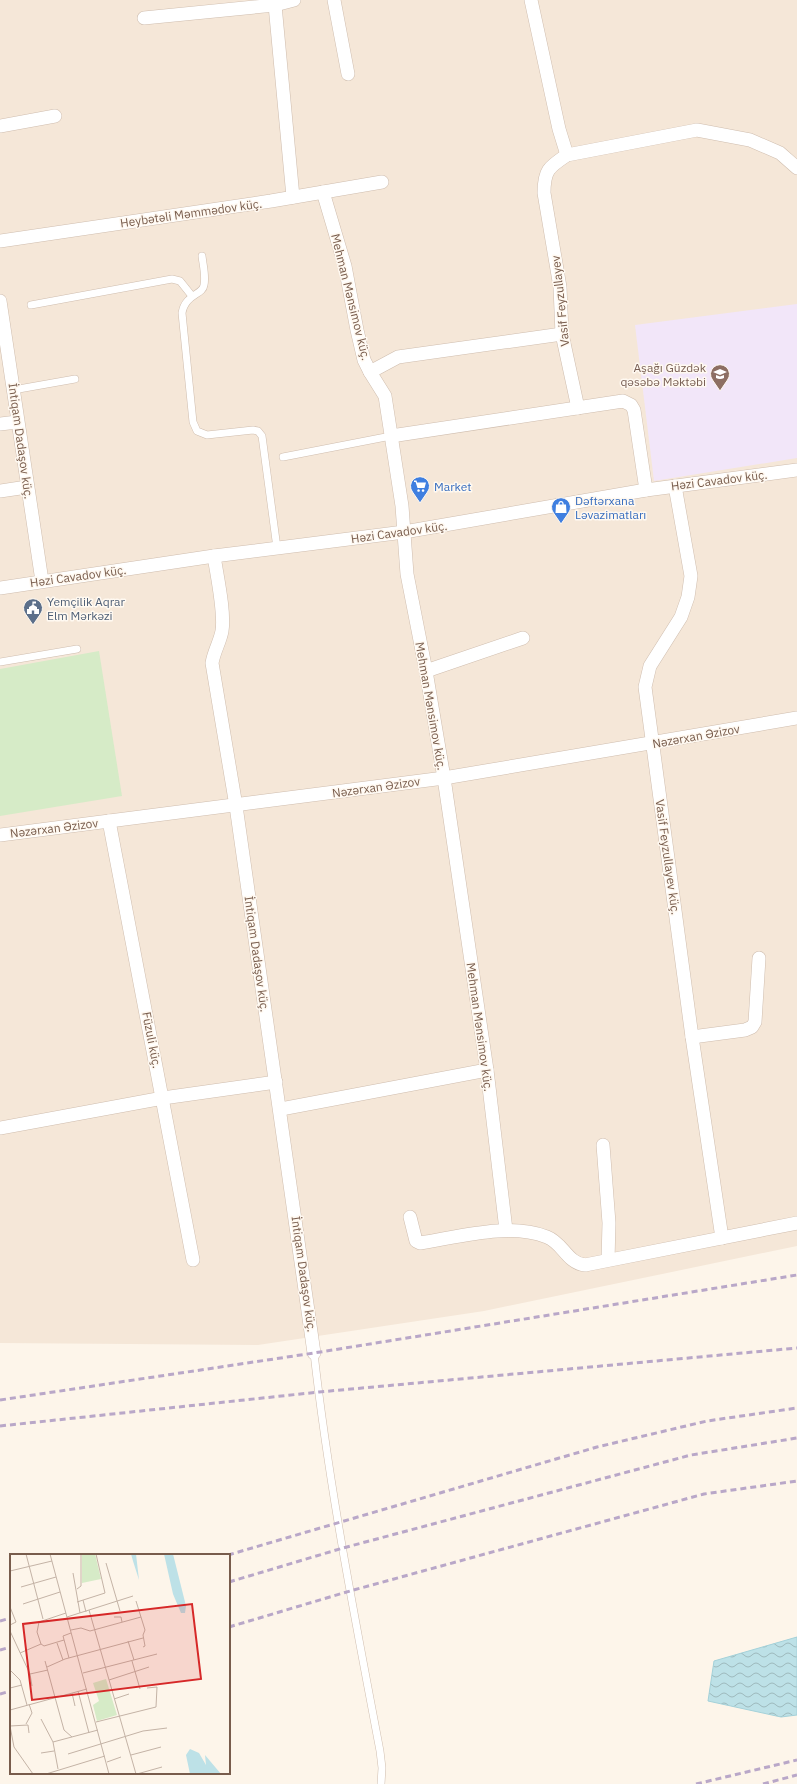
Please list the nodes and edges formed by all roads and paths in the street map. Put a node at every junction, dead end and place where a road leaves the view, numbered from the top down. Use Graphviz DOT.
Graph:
graph roads {
  1 [pos="294,0"];
  2 [pos="334,0"];
  3 [pos="531,0"];
  4 [pos="275,5"];
  5 [pos="144,18"];
  6 [pos="348,74"];
  7 [pos="55,116"];
  8 [pos="0,126"];
  9 [pos="567,155"];
  10 [pos="797,168"];
  11 [pos="382,182"];
  12 [pos="323,192"];
  13 [pos="293,197"];
  14 [pos="0,241"];
  15 [pos="202,256"];
  16 [pos="192,296"];
  17 [pos="0,301"];
  18 [pos="31,305"];
  19 [pos="562,334"];
  20 [pos="5,371"];
  21 [pos="370,372"];
  22 [pos="74,379"];
  23 [pos="13,390"];
  24 [pos="578,408"];
  25 [pos="17,422"];
  26 [pos="0,424"];
  27 [pos="391,436"];
  28 [pos="283,457"];
  29 [pos="797,470"];
  30 [pos="675,486"];
  31 [pos="27,487"];
  32 [pos="0,490"];
  33 [pos="646,490"];
  34 [pos="404,532"];
  35 [pos="277,548"];
  36 [pos="214,556"];
  37 [pos="42,581"];
  38 [pos="0,588"];
  39 [pos="523,638"];
  40 [pos="76,649"];
  41 [pos="0,662"];
  42 [pos="426,671"];
  43 [pos="797,718"];
  44 [pos="652,743"];
  45 [pos="444,778"];
  46 [pos="236,806"];
  47 [pos="109,821"];
  48 [pos="0,835"];
  49 [pos="759,958"];
  50 [pos="692,1037"];
  51 [pos="487,1070"];
  52 [pos="276,1082"];
  53 [pos="163,1098"];
  54 [pos="281,1108"];
  55 [pos="0,1128"];
  56 [pos="603,1145"];
  57 [pos="410,1217"];
  58 [pos="797,1222"];
  59 [pos="506,1230"];
  60 [pos="722,1238"];
  61 [pos="193,1260"];
  62 [pos="608,1260"];
  63 [pos="314,1353"];
  64 [pos="381,1784"];
  1 -- 4 [label="street"];
  2 -- 6 [label="street"];
  3 -- 9 [label="street"];
  4 -- 5 [label="street"];
  4 -- 13 [label="street"];
  7 -- 8 [label="street"];
  9 -- 10 [label="street"];
  9 -- 19 [label="street, Vasif Feyzullayev"];
  11 -- 12 [label="street, Heybətəli Məmmədov küç."];
  12 -- 13 [label="street, Heybətəli Məmmədov küç."];
  12 -- 21 [label="street, Mehman Mənsimov küç."];
  13 -- 14 [label="street, Heybətəli Məmmədov küç."];
  15 -- 16 [label="lane"];
  16 -- 18 [label="lane"];
  16 -- 35 [label="lane"];
  17 -- 20 [label="street, İntiqam Dadaşov küç."];
  19 -- 21 [label="street"];
  19 -- 24 [label="street, Vasif Feyzullayev"];
  20 -- 23 [label="street, İntiqam Dadaşov küç."];
  21 -- 27 [label="street, Mehman Mənsimov küç."];
  22 -- 23 [label="lane"];
  23 -- 25 [label="street, İntiqam Dadaşov küç."];
  24 -- 27 [label="street"];
  24 -- 33 [label="street"];
  25 -- 26 [label="street"];
  25 -- 31 [label="street, İntiqam Dadaşov küç."];
  27 -- 28 [label="lane"];
  27 -- 34 [label="street, Mehman Mənsimov küç."];
  29 -- 30 [label="street, Həzi Cavadov küç."];
  30 -- 33 [label="street, Həzi Cavadov küç."];
  30 -- 44 [label="street, Vasif Feyzullayev küç."];
  31 -- 32 [label="street"];
  31 -- 37 [label="street, İntiqam Dadaşov küç."];
  33 -- 34 [label="street, Həzi Cavadov küç."];
  34 -- 35 [label="street, Həzi Cavadov küç."];
  34 -- 42 [label="street, Mehman Mənsimov küç."];
  35 -- 36 [label="street, Həzi Cavadov küç."];
  36 -- 37 [label="street, Həzi Cavadov küç."];
  36 -- 46 [label="street, İntiqam Dadaşov küç."];
  37 -- 38 [label="street, Həzi Cavadov küç."];
  39 -- 42 [label="street"];
  40 -- 41 [label="lane"];
  42 -- 45 [label="street, Mehman Mənsimov küç."];
  43 -- 44 [label="street, Nəzərxan Əzizov"];
  44 -- 45 [label="street, Nəzərxan Əzizov"];
  44 -- 50 [label="street, Vasif Feyzullayev küç."];
  45 -- 46 [label="street, Nəzərxan Əzizov"];
  45 -- 51 [label="street, Mehman Mənsimov küç."];
  46 -- 47 [label="street, Nəzərxan Əzizov"];
  46 -- 52 [label="street, İntiqam Dadaşov küç."];
  47 -- 48 [label="street, Nəzərxan Əzizov"];
  47 -- 53 [label="street, Füzuli küç."];
  49 -- 50 [label="street"];
  50 -- 60 [label="street, Vasif Feyzullayev küç."];
  51 -- 54 [label="street"];
  51 -- 59 [label="street, Mehman Mənsimov küç."];
  52 -- 53 [label="street"];
  52 -- 54 [label="street, İntiqam Dadaşov küç."];
  53 -- 55 [label="street"];
  53 -- 61 [label="street, Füzuli küç."];
  54 -- 63 [label="street, İntiqam Dadaşov küç."];
  56 -- 62 [label="street"];
  57 -- 59 [label="street"];
  58 -- 60 [label="street"];
  59 -- 62 [label="street"];
  60 -- 62 [label="street"];
  63 -- 64 [label="lane"];
}
